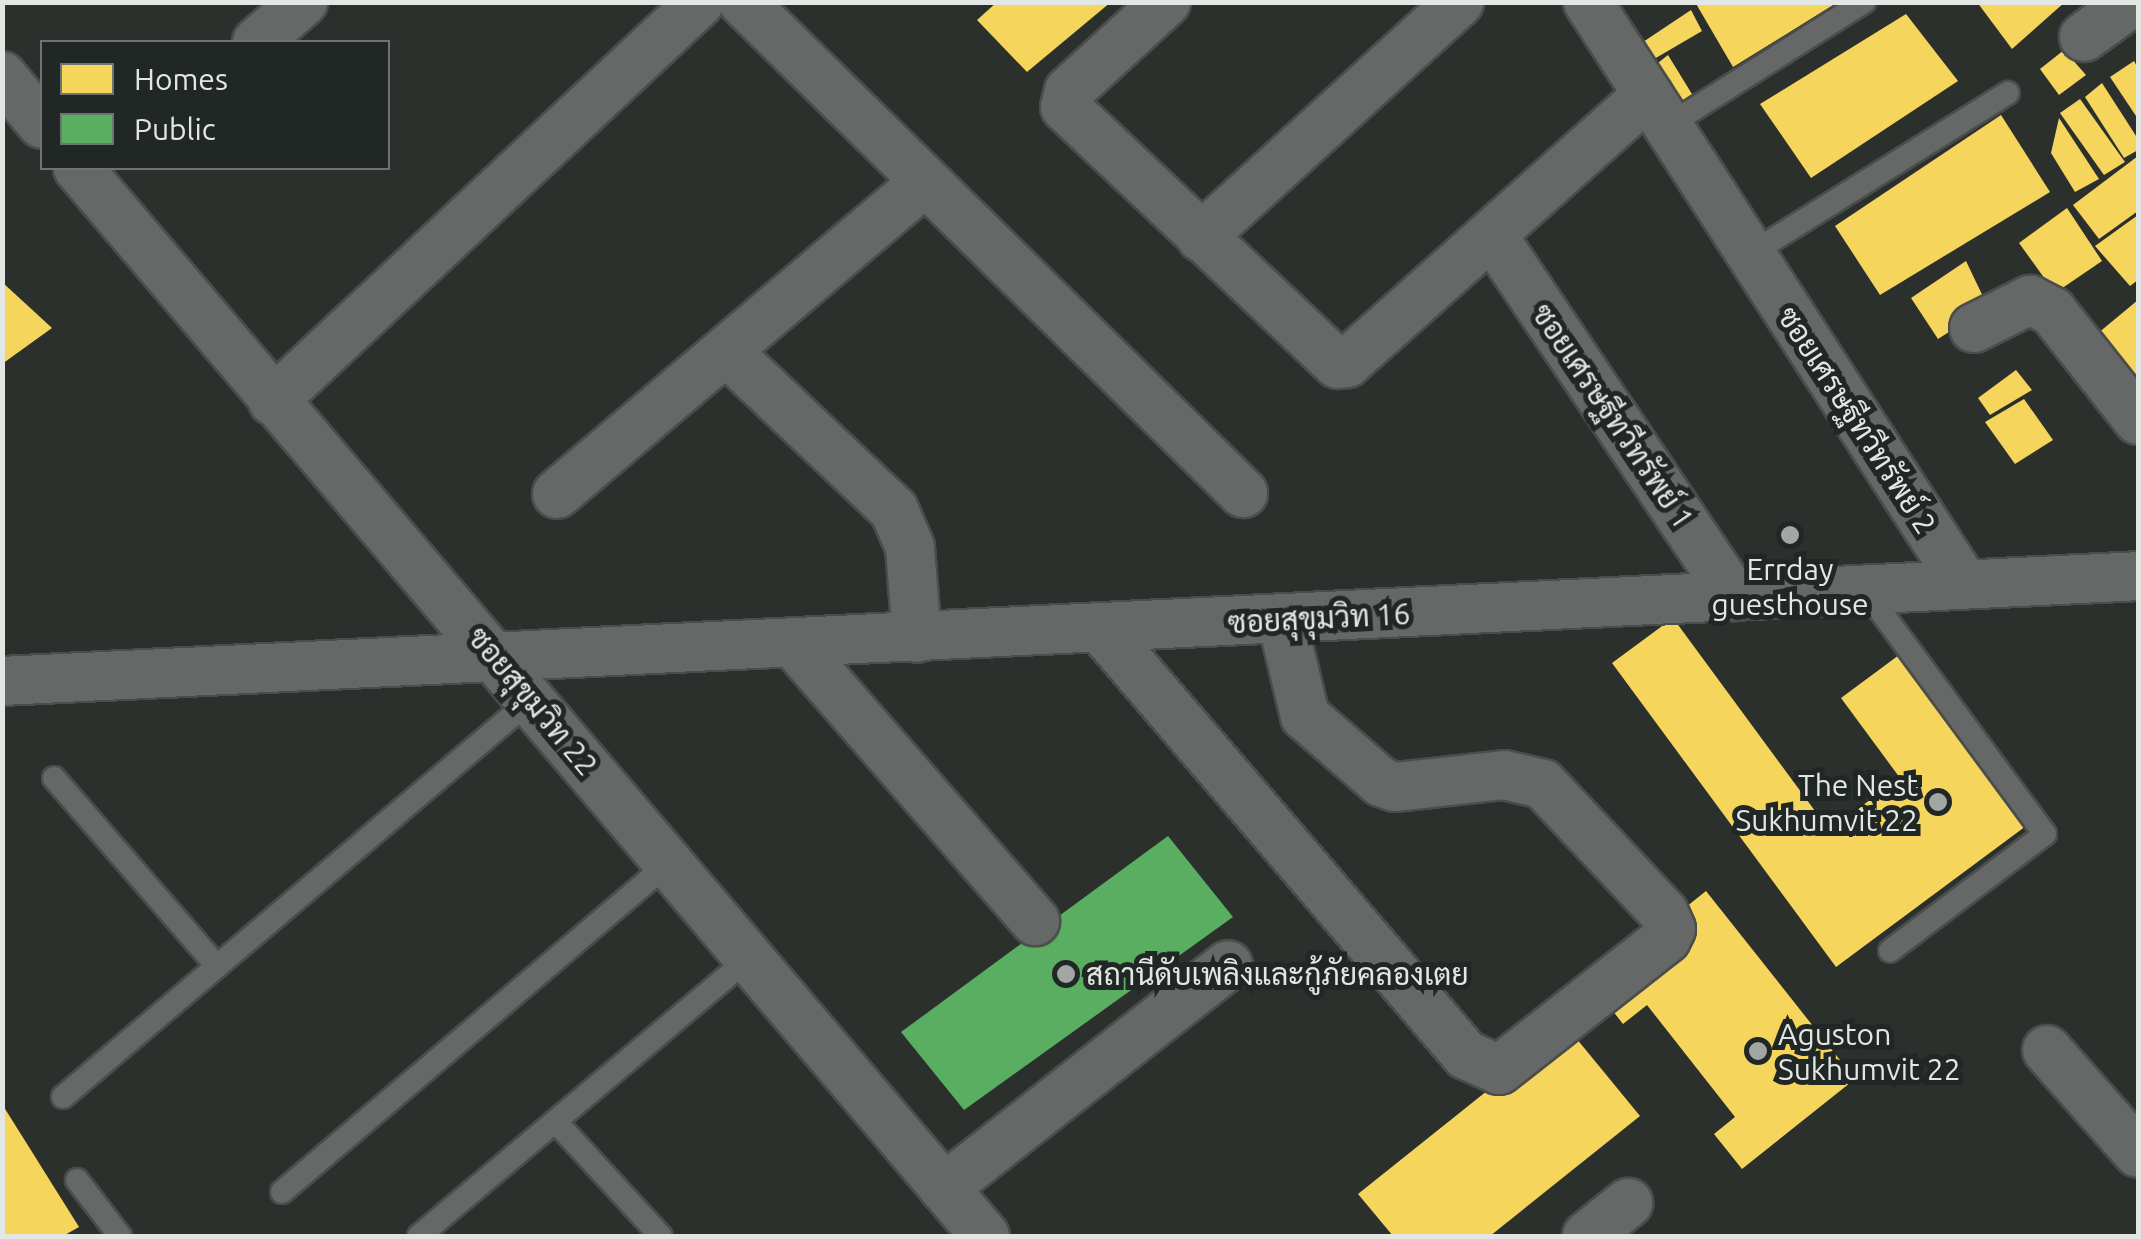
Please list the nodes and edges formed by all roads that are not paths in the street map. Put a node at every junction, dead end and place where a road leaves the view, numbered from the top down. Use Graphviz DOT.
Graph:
graph roads {
  1 [pos="303,2"];
  2 [pos="700,2"];
  3 [pos="743,2"];
  4 [pos="1166,2"];
  5 [pos="1459,2"];
  6 [pos="1864,2"];
  7 [pos="2132,2"];
  8 [pos="1593,4"];
  9 [pos="2084,37"];
  10 [pos="259,40"];
  11 [pos="2,76"];
  12 [pos="2008,93"];
  13 [pos="1658,111"];
  14 [pos="40,122"];
  15 [pos="96,174"];
  16 [pos="922,184"];
  17 [pos="1492,235"];
  18 [pos="1201,236"];
  19 [pos="1750,254"];
  20 [pos="1974,328"];
  21 [pos="727,352"];
  22 [pos="273,401"];
  23 [pos="2138,420"];
  24 [pos="1243,492"];
  25 [pos="557,494"];
  26 [pos="2138,576"];
  27 [pos="1964,585"];
  28 [pos="1865,590"];
  29 [pos="1734,597"];
  30 [pos="1282,620"];
  31 [pos="1101,629"];
  32 [pos="917,638"];
  33 [pos="795,645"];
  34 [pos="500,660"];
  35 [pos="2,681"];
  36 [pos="532,699"];
  37 [pos="54,778"];
  38 [pos="670,862"];
  39 [pos="1035,922"];
  40 [pos="1890,951"];
  41 [pos="750,957"];
  42 [pos="1228,965"];
  43 [pos="218,966"];
  44 [pos="2047,1050"];
  45 [pos="63,1097"];
  46 [pos="556,1122"];
  47 [pos="2138,1154"];
  48 [pos="77,1180"];
  49 [pos="944,1188"];
  50 [pos="282,1192"];
  51 [pos="1628,1204"];
  52 [pos="120,1236"];
  53 [pos="419,1236"];
  54 [pos="661,1236"];
  55 [pos="985,1236"];
  56 [pos="1587,1236"];
  1 -- 10 [label="street"];
  2 -- 22 [label="street"];
  3 -- 16 [label="street"];
  4 -- 18 [label="street"];
  5 -- 18 [label="street"];
  6 -- 13 [label="lane"];
  7 -- 9 [label="street"];
  8 -- 13 [label="street, ซอยเศรษฐีทวีทรัพย์ 2"];
  11 -- 14 [label="street"];
  12 -- 19 [label="lane"];
  13 -- 17 [label="street"];
  13 -- 19 [label="street, ซอยเศรษฐีทวีทรัพย์ 2"];
  15 -- 22 [label="street, ซอยสุขุมวิท 22"];
  16 -- 21 [label="street"];
  16 -- 24 [label="street"];
  17 -- 18 [label="street"];
  17 -- 29 [label="street, ซอยเศรษฐีทวีทรัพย์ 1"];
  19 -- 27 [label="street, ซอยเศรษฐีทวีทรัพย์ 2"];
  20 -- 23 [label="street"];
  21 -- 25 [label="street"];
  21 -- 32 [label="street"];
  22 -- 34 [label="street, ซอยสุขุมวิท 22"];
  26 -- 27 [label="street, ซอยสุขุมวิท 16"];
  27 -- 28 [label="street, ซอยสุขุมวิท 16"];
  28 -- 29 [label="street, ซอยสุขุมวิท 16"];
  28 -- 40 [label="lane"];
  29 -- 30 [label="street, ซอยสุขุมวิท 16"];
  30 -- 31 [label="street, ซอยสุขุมวิท 16"];
  30 -- 31 [label="street"];
  31 -- 32 [label="street, ซอยสุขุมวิท 16"];
  32 -- 33 [label="street, ซอยสุขุมวิท 16"];
  33 -- 34 [label="street, ซอยสุขุมวิท 16"];
  33 -- 39 [label="street"];
  34 -- 35 [label="street, ซอยสุขุมวิท 16"];
  34 -- 36 [label="street, ซอยสุขุมวิท 22"];
  36 -- 38 [label="street, ซอยสุขุมวิท 22"];
  36 -- 43 [label="lane"];
  37 -- 43 [label="lane"];
  38 -- 41 [label="street, ซอยสุขุมวิท 22"];
  38 -- 50 [label="lane"];
  41 -- 46 [label="lane"];
  41 -- 49 [label="street, ซอยสุขุมวิท 22"];
  42 -- 49 [label="street"];
  43 -- 45 [label="lane"];
  44 -- 47 [label="street"];
  46 -- 53 [label="lane"];
  46 -- 54 [label="lane"];
  48 -- 52 [label="lane"];
  49 -- 55 [label="street, ซอยสุขุมวิท 22"];
  51 -- 56 [label="street"];
}
